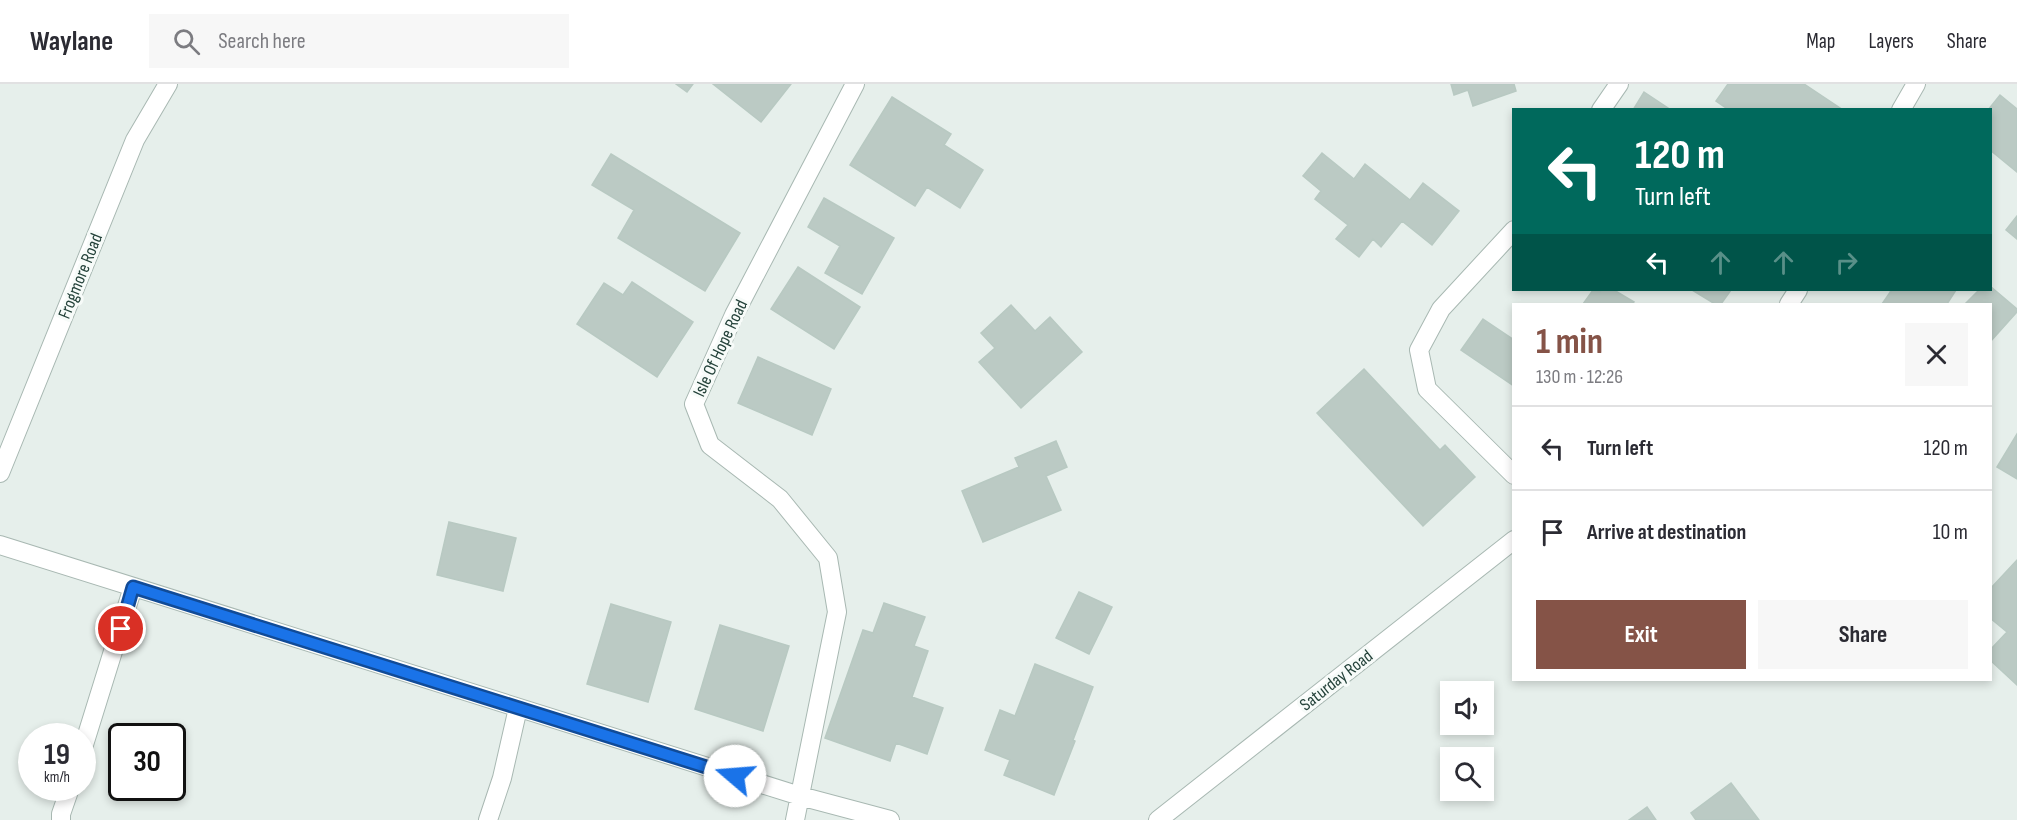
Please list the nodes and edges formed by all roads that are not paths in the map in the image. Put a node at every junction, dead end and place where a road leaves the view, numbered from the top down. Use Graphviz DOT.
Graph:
graph roads {
  1 [pos="168,84"];
  2 [pos="855,84"];
  3 [pos="1619,84"];
  4 [pos="1916,84"];
  5 [pos="1602,108"];
  6 [pos="1902,108"];
  7 [pos="1512,232"];
  8 [pos="0,473"];
  9 [pos="1512,473"];
  10 [pos="1512,542"];
  11 [pos="0,545"];
  12 [pos="133,587"];
  13 [pos="518,708"];
  14 [pos="91,723"];
  15 [pos="800,796"];
  16 [pos="66,801"];
  17 [pos="61,820"];
  18 [pos="488,820"];
  19 [pos="795,820"];
  20 [pos="890,820"];
  21 [pos="1158,820"];
  1 -- 8 [label="street, Frogmore Road"];
  2 -- 15 [label="street, Isle Of Hope Road"];
  3 -- 5 [label="street"];
  4 -- 6 [label="street"];
  7 -- 9 [label="street"];
  10 -- 21 [label="street, Saturday Road"];
  11 -- 12 [label="street"];
  12 -- 13 [label="street"];
  12 -- 14 [label="street"];
  13 -- 15 [label="street"];
  13 -- 18 [label="street"];
  15 -- 19 [label="street, Isle Of Hope Road"];
  15 -- 20 [label="street"];
  16 -- 17 [label="street"];
}
